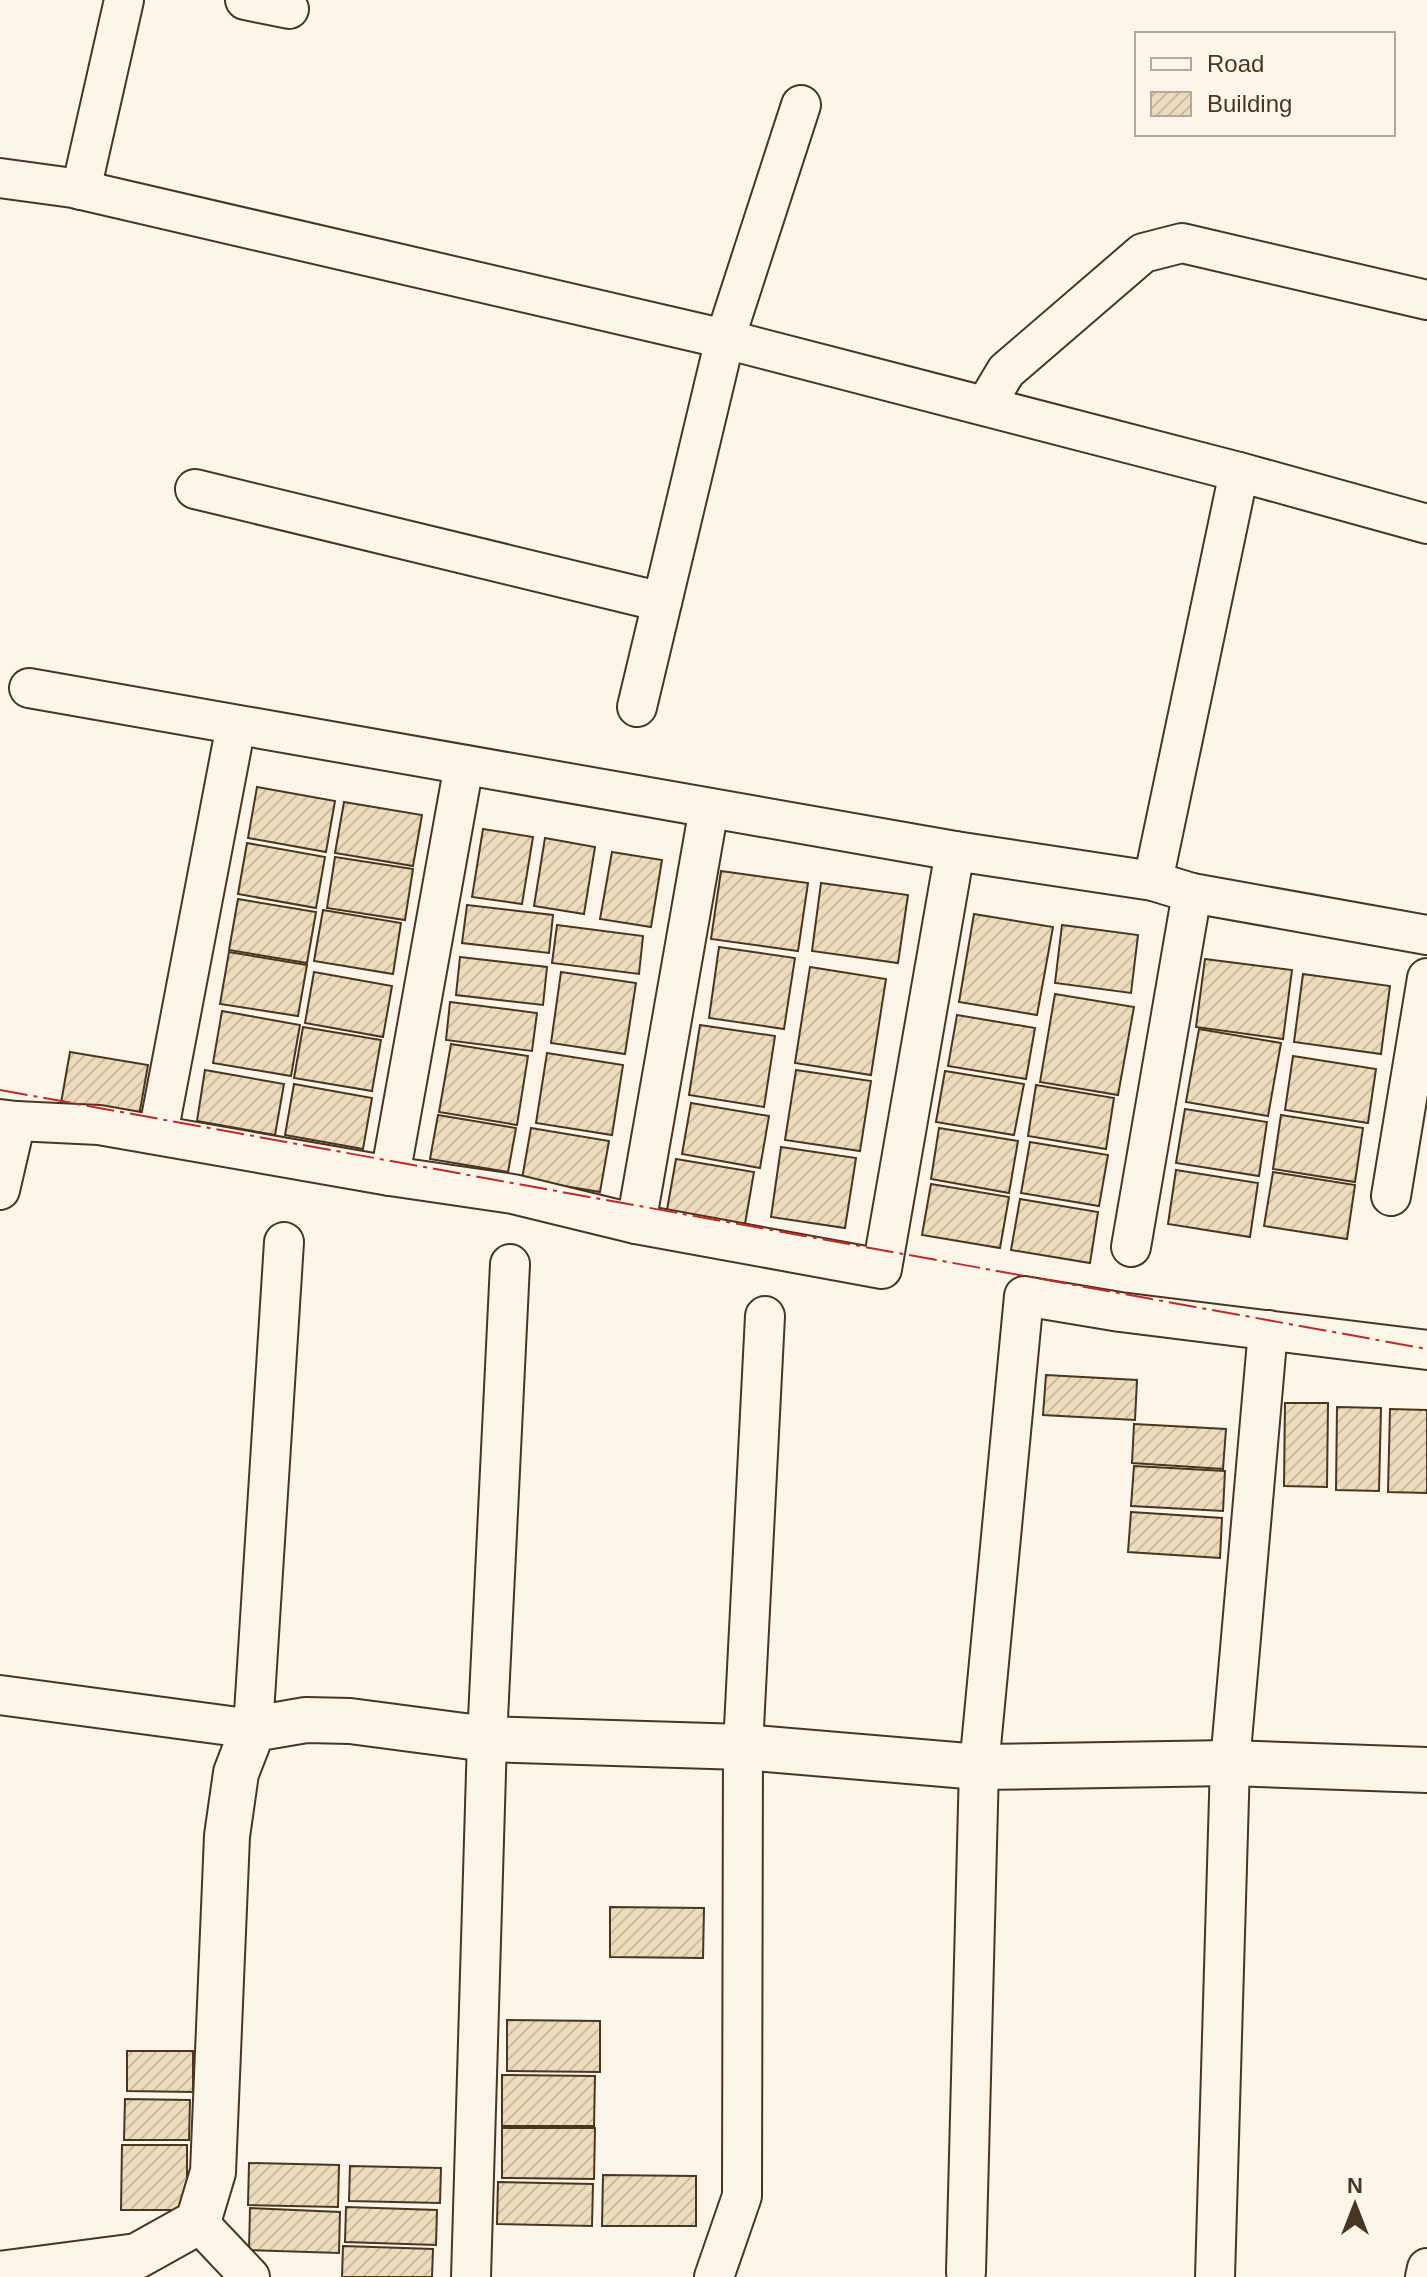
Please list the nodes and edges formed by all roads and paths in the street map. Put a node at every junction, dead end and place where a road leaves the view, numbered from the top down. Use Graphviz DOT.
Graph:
graph roads {
  1 [pos="124,0"];
  2 [pos="245,0"];
  3 [pos="289,9"];
  4 [pos="801,105"];
  5 [pos="0,178"];
  6 [pos="81,190"];
  7 [pos="1427,300"];
  8 [pos="725,339"];
  9 [pos="985,406"];
  10 [pos="1239,472"];
  11 [pos="195,489"];
  12 [pos="1427,524"];
  13 [pos="662,602"];
  14 [pos="29,688"];
  15 [pos="637,707"];
  16 [pos="236,725"];
  17 [pos="464,765"];
  18 [pos="709,808"];
  19 [pos="955,851"];
  20 [pos="1153,881"];
  21 [pos="1192,893"];
  22 [pos="1427,935"];
  23 [pos="1427,978"];
  24 [pos="8,1120"];
  25 [pos="158,1134"];
  26 [pos="390,1176"];
  27 [pos="0,1190"];
  28 [pos="1391,1196"];
  29 [pos="636,1224"];
  30 [pos="284,1242"];
  31 [pos="1131,1247"];
  32 [pos="510,1264"];
  33 [pos="765,1316"];
  34 [pos="1268,1330"];
  35 [pos="1427,1350"];
  36 [pos="0,1695"];
  37 [pos="253,1729"];
  38 [pos="487,1739"];
  39 [pos="743,1747"];
  40 [pos="1230,1763"];
  41 [pos="979,1767"];
  42 [pos="1427,1770"];
  43 [pos="198,2222"];
  44 [pos="1427,2268"];
  45 [pos="966,2272"];
  46 [pos="0,2274"];
  47 [pos="250,2277"];
  48 [pos="471,2277"];
  49 [pos="714,2277"];
  50 [pos="1215,2277"];
  51 [pos="1425,2277"];
  1 -- 6 [label="street"];
  2 -- 3 [label="street"];
  4 -- 8 [label="street"];
  5 -- 6 [label="street"];
  6 -- 8 [label="street"];
  7 -- 9 [label="street"];
  8 -- 9 [label="street"];
  8 -- 13 [label="street"];
  9 -- 10 [label="street"];
  10 -- 12 [label="street"];
  10 -- 20 [label="street"];
  11 -- 13 [label="street"];
  13 -- 15 [label="street"];
  14 -- 16 [label="street"];
  16 -- 17 [label="street"];
  16 -- 25 [label="street"];
  17 -- 18 [label="street"];
  17 -- 26 [label="street"];
  18 -- 19 [label="street"];
  18 -- 29 [label="street"];
  19 -- 20 [label="street"];
  19 -- 29 [label="street"];
  20 -- 21 [label="street"];
  21 -- 22 [label="street"];
  21 -- 31 [label="street"];
  23 -- 28 [label="street"];
  24 -- 25 [label="street"];
  24 -- 27 [label="street"];
  25 -- 26 [label="street"];
  26 -- 29 [label="street"];
  30 -- 37 [label="street"];
  32 -- 38 [label="street"];
  33 -- 39 [label="street"];
  34 -- 35 [label="street"];
  34 -- 40 [label="street"];
  34 -- 41 [label="street"];
  36 -- 37 [label="street"];
  37 -- 38 [label="main road"];
  37 -- 43 [label="main road"];
  38 -- 39 [label="main road"];
  38 -- 48 [label="street"];
  39 -- 41 [label="main road"];
  39 -- 49 [label="street"];
  40 -- 41 [label="main road"];
  40 -- 42 [label="main road"];
  40 -- 50 [label="street"];
  41 -- 45 [label="street"];
  43 -- 46 [label="main road"];
  43 -- 47 [label="street"];
  44 -- 51 [label="street"];
}
